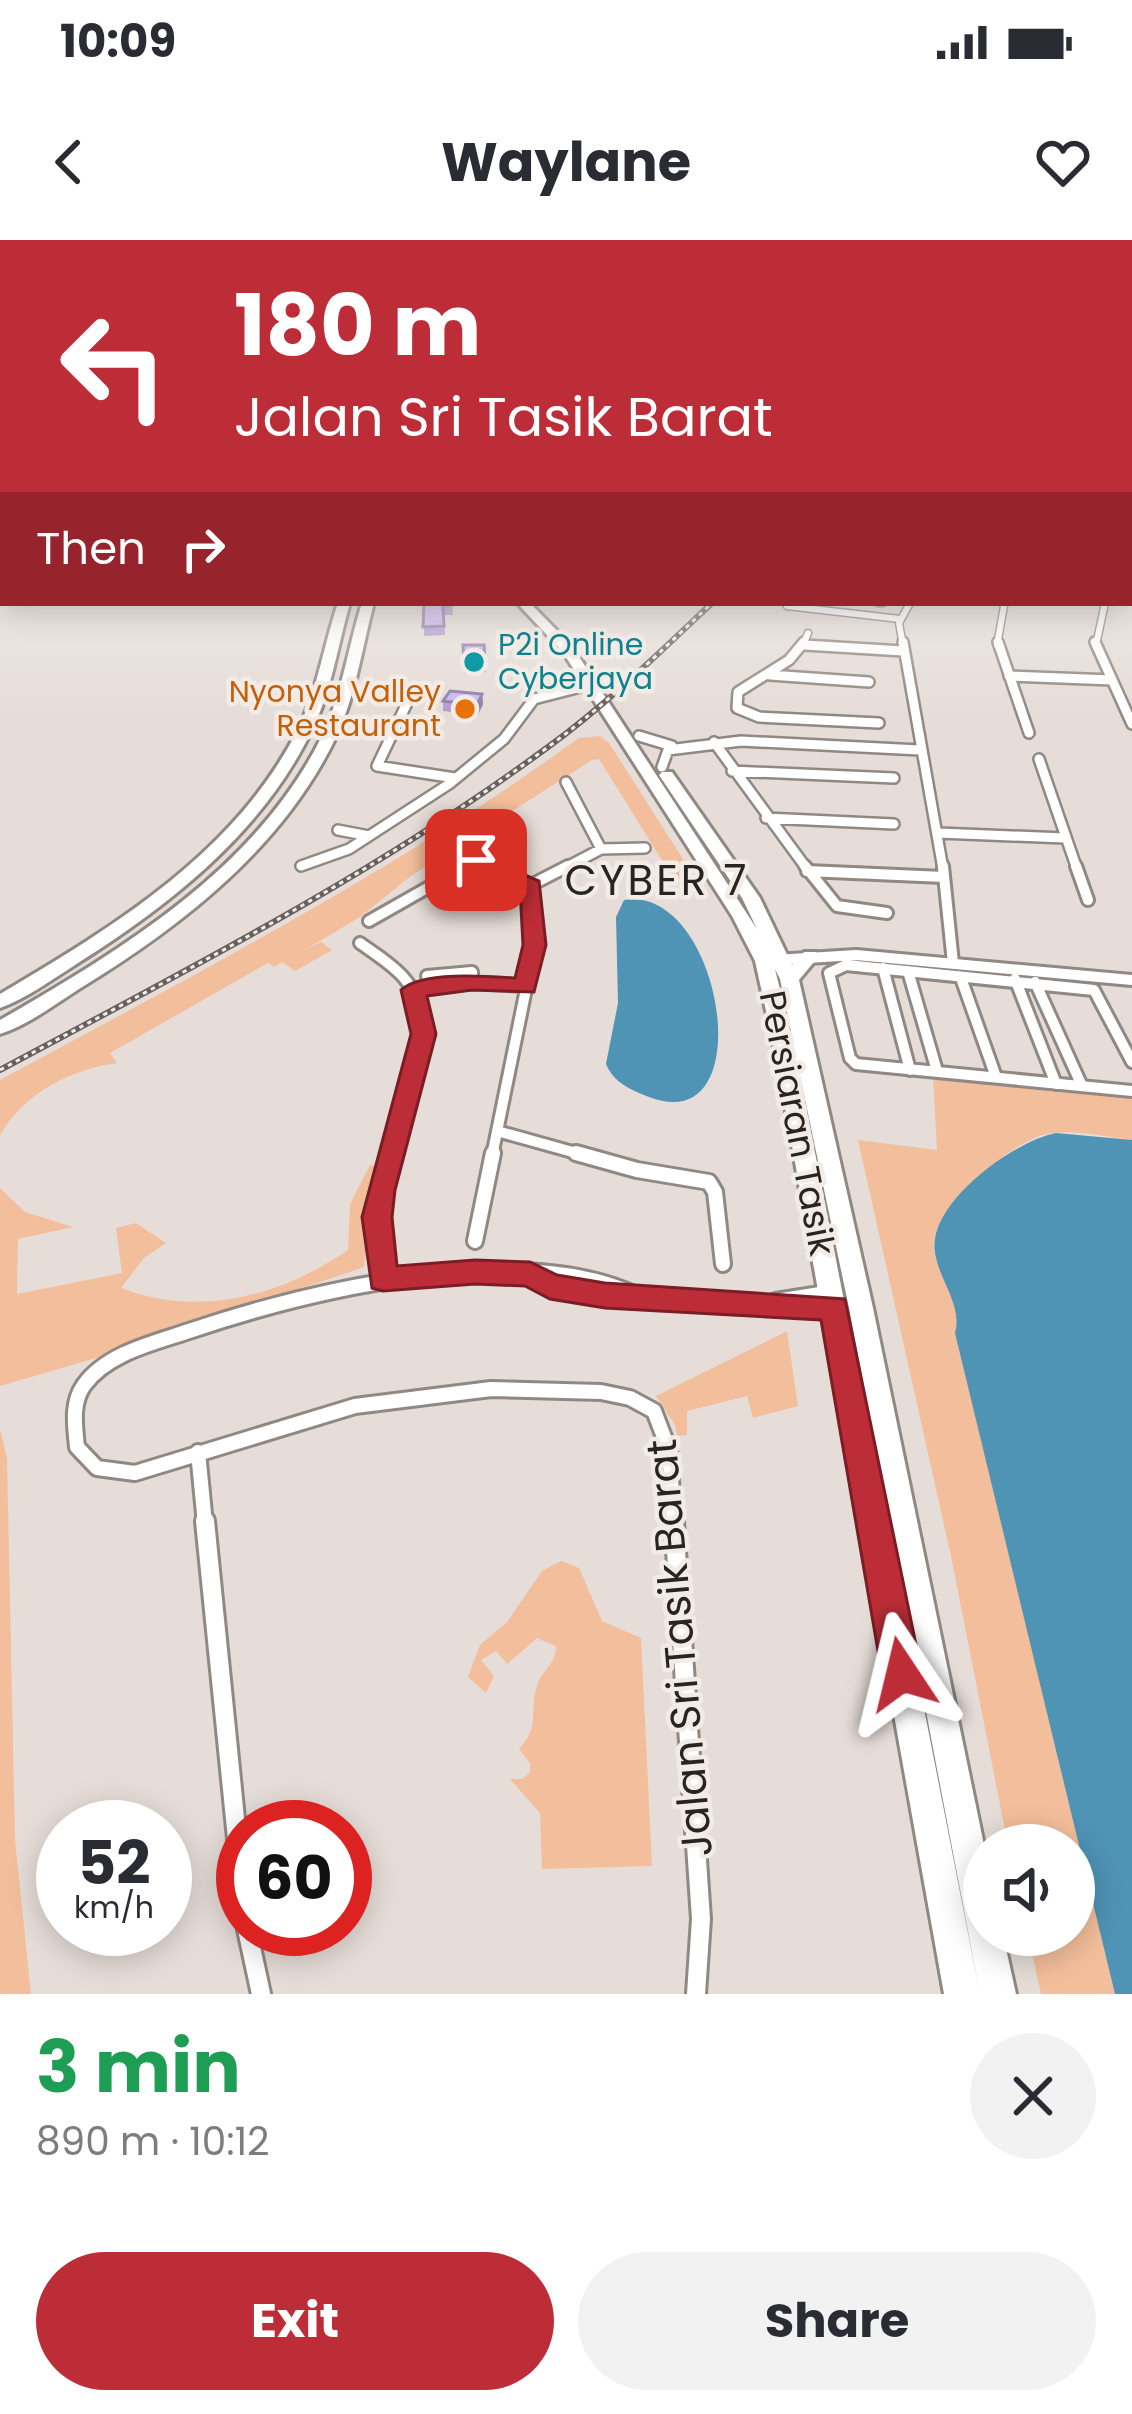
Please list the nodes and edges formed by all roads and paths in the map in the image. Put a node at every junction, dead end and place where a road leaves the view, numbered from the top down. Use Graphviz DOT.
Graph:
graph roads {
  1 [pos="343,606"];
  2 [pos="367,606"];
  3 [pos="526,606"];
  4 [pos="540,606"];
  5 [pos="787,606"];
  6 [pos="908,606"];
  7 [pos="1004,606"];
  8 [pos="1104,606"];
  9 [pos="900,621"];
  10 [pos="808,633"];
  11 [pos="805,645"];
  12 [pos="902,651"];
  13 [pos="770,675"];
  14 [pos="1009,676"];
  15 [pos="1112,680"];
  16 [pos="597,682"];
  17 [pos="868,682"];
  18 [pos="409,701"];
  19 [pos="879,723"];
  20 [pos="1132,724"];
  21 [pos="1029,733"];
  22 [pos="640,736"];
  23 [pos="714,742"];
  24 [pos="686,747"];
  25 [pos="920,750"];
  26 [pos="1039,759"];
  27 [pos="662,767"];
  28 [pos="732,771"];
  29 [pos="455,778"];
  30 [pos="894,778"];
  31 [pos="566,782"];
  32 [pos="766,818"];
  33 [pos="894,824"];
  34 [pos="338,830"];
  35 [pos="939,833"];
  36 [pos="369,836"];
  37 [pos="1065,838"];
  38 [pos="645,848"];
  39 [pos="601,849"];
  40 [pos="459,852"];
  41 [pos="476,860"];
  42 [pos="302,866"];
  43 [pos="807,871"];
  44 [pos="944,878"];
  45 [pos="531,885"];
  46 [pos="1088,900"];
  47 [pos="887,913"];
  48 [pos="369,921"];
  49 [pos="360,943"];
  50 [pos="806,954"];
  51 [pos="774,957"];
  52 [pos="952,961"];
  53 [pos="883,968"];
  54 [pos="1010,968"];
  55 [pos="1030,970"];
  56 [pos="908,971"];
  57 [pos="427,976"];
  58 [pos="961,978"];
  59 [pos="1132,980"];
  60 [pos="472,982"];
  61 [pos="1016,982"];
  62 [pos="1036,985"];
  63 [pos="526,986"];
  64 [pos="413,990"];
  65 [pos="0,1002"];
  66 [pos="0,1028"];
  67 [pos="1132,1062"];
  68 [pos="910,1070"];
  69 [pos="937,1071"];
  70 [pos="996,1077"];
  71 [pos="1056,1084"];
  72 [pos="1082,1086"];
  73 [pos="1132,1091"];
  74 [pos="497,1131"];
  75 [pos="476,1241"];
  76 [pos="723,1264"];
  77 [pos="383,1279"];
  78 [pos="846,1300"];
  79 [pos="198,1452"];
  80 [pos="233,1800"];
  81 [pos="963,1831"];
  82 [pos="253,1956"];
  83 [pos="990,1956"];
  84 [pos="261,1994"];
  85 [pos="696,1994"];
  86 [pos="962,1994"];
  87 [pos="998,1994"];
  1 -- 65 [label="main road"];
  2 -- 66 [label="main road"];
  3 -- 16 [label="main road, Persiaran Tasik"];
  4 -- 16 [label="main road, Persiaran Tasik"];
  5 -- 9 [label="street"];
  6 -- 9 [label="street"];
  7 -- 14 [label="street"];
  8 -- 15 [label="street"];
  9 -- 12 [label="street"];
  10 -- 11 [label="street"];
  11 -- 12 [label="street"];
  11 -- 13 [label="street"];
  12 -- 25 [label="street"];
  13 -- 17 [label="street"];
  13 -- 19 [label="street"];
  14 -- 15 [label="street"];
  14 -- 21 [label="street"];
  15 -- 20 [label="street"];
  16 -- 22 [label="main road, Persiaran Tasik"];
  16 -- 29 [label="street"];
  16 -- 51 [label="main road, Persiaran Tasik"];
  18 -- 29 [label="street"];
  22 -- 24 [label="street"];
  22 -- 27 [label="main road, Persiaran Tasik"];
  23 -- 24 [label="street"];
  23 -- 25 [label="street"];
  23 -- 28 [label="street"];
  24 -- 27 [label="street"];
  25 -- 35 [label="street"];
  26 -- 37 [label="street"];
  27 -- 51 [label="main road, Persiaran Tasik"];
  28 -- 30 [label="street"];
  28 -- 32 [label="street"];
  29 -- 36 [label="street"];
  31 -- 39 [label="street"];
  32 -- 33 [label="street"];
  32 -- 43 [label="street"];
  34 -- 36 [label="street"];
  35 -- 37 [label="street"];
  35 -- 44 [label="street"];
  36 -- 42 [label="street"];
  37 -- 46 [label="street"];
  38 -- 39 [label="street"];
  39 -- 45 [label="street"];
  40 -- 41 [label="street"];
  41 -- 45 [label="street"];
  41 -- 48 [label="street"];
  43 -- 44 [label="street"];
  43 -- 47 [label="street"];
  44 -- 52 [label="street"];
  45 -- 63 [label="street"];
  49 -- 64 [label="street"];
  50 -- 51 [label="main road"];
  50 -- 51 [label="main road"];
  50 -- 52 [label="street"];
  51 -- 78 [label="main road, Persiaran Tasik"];
  51 -- 78 [label="main road, Persiaran Tasik"];
  52 -- 54 [label="street"];
  53 -- 56 [label="street"];
  53 -- 68 [label="street"];
  53 -- 68 [label="street"];
  54 -- 55 [label="street"];
  54 -- 61 [label="street"];
  55 -- 59 [label="street"];
  55 -- 62 [label="street"];
  56 -- 58 [label="street"];
  56 -- 69 [label="street"];
  57 -- 60 [label="street"];
  58 -- 61 [label="street"];
  58 -- 70 [label="street"];
  60 -- 63 [label="street"];
  60 -- 64 [label="street"];
  61 -- 62 [label="street"];
  61 -- 71 [label="street"];
  62 -- 67 [label="street"];
  62 -- 72 [label="street"];
  63 -- 74 [label="street"];
  64 -- 77 [label="street"];
  68 -- 69 [label="street"];
  69 -- 70 [label="street"];
  70 -- 71 [label="street"];
  71 -- 72 [label="street"];
  72 -- 73 [label="street"];
  74 -- 75 [label="street"];
  74 -- 76 [label="street"];
  77 -- 78 [label="street, Jalan Sri Tasik Barat"];
  77 -- 79 [label="street, Jalan Sri Tasik Barat"];
  78 -- 81 [label="main road, Persiaran Tasik"];
  78 -- 86 [label="main road, Persiaran Tasik"];
  79 -- 80 [label="street"];
  79 -- 85 [label="street, Jalan Sri Tasik Barat"];
  82 -- 84 [label="street"];
  83 -- 87 [label="main road"];
}
